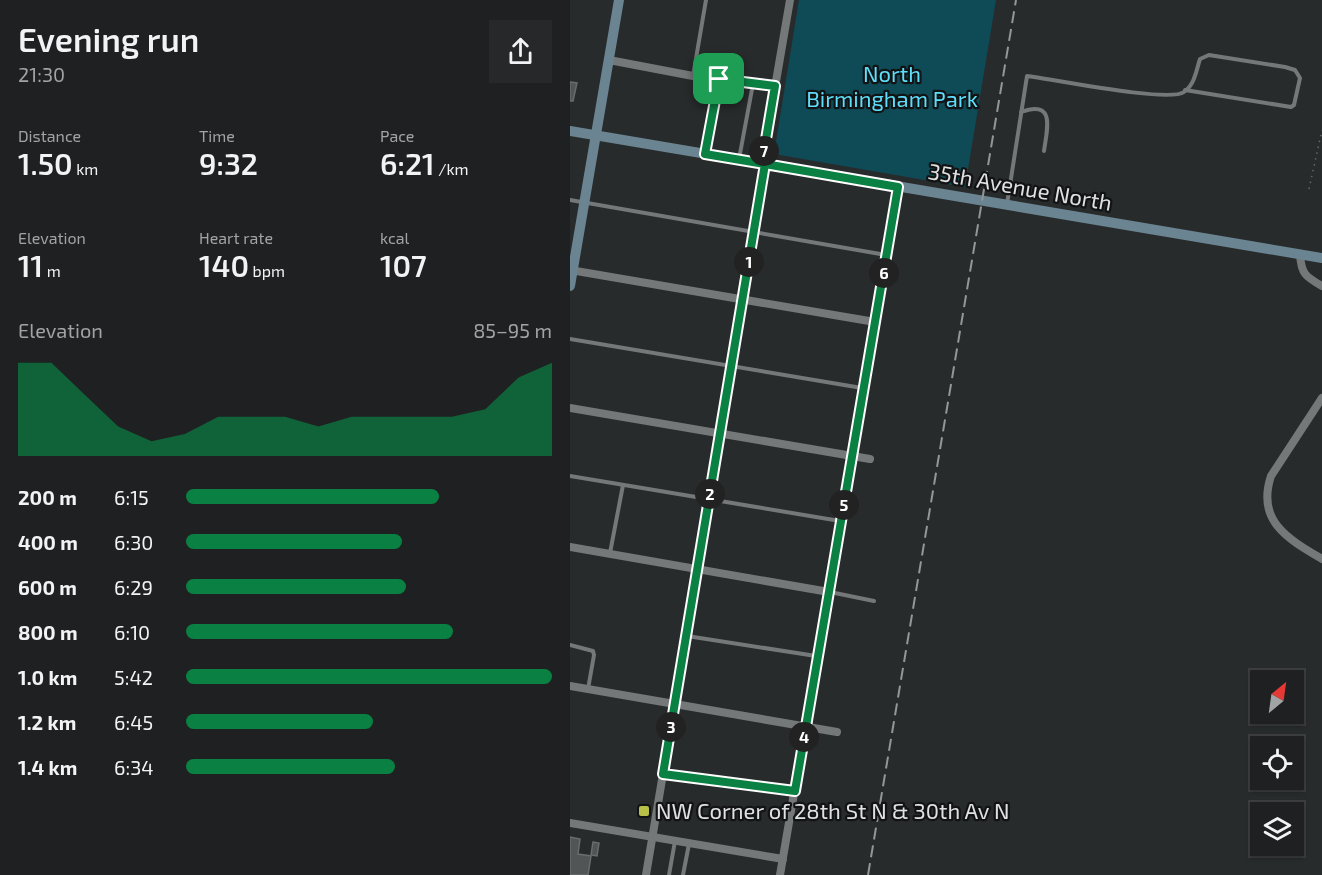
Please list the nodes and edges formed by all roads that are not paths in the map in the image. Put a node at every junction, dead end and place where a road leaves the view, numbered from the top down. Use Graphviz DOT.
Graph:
graph roads {
  1 [pos="619,0"];
  2 [pos="706,0"];
  3 [pos="790,0"];
  4 [pos="609,60"];
  5 [pos="693,76"];
  6 [pos="719,79"];
  7 [pos="753,83"];
  8 [pos="775,86"];
  9 [pos="1185,90"];
  10 [pos="1021,113"];
  11 [pos="570,131"];
  12 [pos="595,135"];
  13 [pos="1044,151"];
  14 [pos="705,154"];
  15 [pos="739,160"];
  16 [pos="765,164"];
  17 [pos="898,187"];
  18 [pos="570,200"];
  19 [pos="584,202"];
  20 [pos="1007,205"];
  21 [pos="754,232"];
  22 [pos="1300,254"];
  23 [pos="886,255"];
  24 [pos="1322,258"];
  25 [pos="571,270"];
  26 [pos="570,286"];
  27 [pos="1322,286"];
  28 [pos="742,299"];
  29 [pos="875,322"];
  30 [pos="570,339"];
  31 [pos="731,366"];
  32 [pos="864,389"];
  33 [pos="1322,398"];
  34 [pos="570,408"];
  35 [pos="720,433"];
  36 [pos="852,456"];
  37 [pos="870,459"];
  38 [pos="570,476"];
  39 [pos="623,485"];
  40 [pos="710,499"];
  41 [pos="841,522"];
  42 [pos="570,547"];
  43 [pos="610,554"];
  44 [pos="1322,559"];
  45 [pos="698,569"];
  46 [pos="829,592"];
  47 [pos="874,601"];
  48 [pos="686,636"];
  49 [pos="570,645"];
  50 [pos="818,656"];
  51 [pos="570,686"];
  52 [pos="588,690"];
  53 [pos="675,704"];
  54 [pos="806,727"];
  55 [pos="837,732"];
  56 [pos="663,774"];
  57 [pos="795,791"];
  58 [pos="570,823"];
  59 [pos="652,837"];
  60 [pos="675,841"];
  61 [pos="689,843"];
  62 [pos="783,859"];
  63 [pos="646,875"];
  64 [pos="669,875"];
  65 [pos="683,875"];
  66 [pos="780,875"];
  1 -- 4 [label="street"];
  2 -- 5 [label="lane"];
  3 -- 8 [label="street"];
  4 -- 5 [label="street"];
  4 -- 12 [label="street"];
  5 -- 6 [label="street"];
  6 -- 7 [label="street"];
  6 -- 14 [label="lane"];
  7 -- 8 [label="street"];
  7 -- 15 [label="lane"];
  8 -- 16 [label="street"];
  9 -- 9 [label="lane"];
  9 -- 10 [label="lane"];
  10 -- 13 [label="lane"];
  10 -- 20 [label="lane"];
  11 -- 12 [label="street, 35th Avenue North"];
  12 -- 14 [label="street, 35th Avenue North"];
  12 -- 19 [label="street"];
  14 -- 15 [label="street, 35th Avenue North"];
  15 -- 16 [label="street, 35th Avenue North"];
  16 -- 17 [label="street, 35th Avenue North"];
  16 -- 21 [label="street"];
  17 -- 20 [label="street, 35th Avenue North"];
  17 -- 23 [label="street"];
  18 -- 19 [label="lane"];
  19 -- 21 [label="lane"];
  19 -- 25 [label="street"];
  20 -- 22 [label="street, 35th Avenue North"];
  21 -- 23 [label="lane"];
  21 -- 28 [label="street"];
  22 -- 24 [label="street, 35th Avenue North"];
  22 -- 27 [label="street"];
  23 -- 29 [label="street"];
  25 -- 26 [label="street"];
  25 -- 28 [label="street"];
  28 -- 29 [label="street"];
  28 -- 31 [label="street"];
  29 -- 32 [label="street"];
  30 -- 31 [label="lane"];
  31 -- 32 [label="lane"];
  31 -- 35 [label="street"];
  32 -- 36 [label="street"];
  33 -- 44 [label="street"];
  34 -- 35 [label="street"];
  35 -- 36 [label="street"];
  35 -- 40 [label="street"];
  36 -- 37 [label="street"];
  36 -- 41 [label="street"];
  38 -- 39 [label="lane"];
  39 -- 40 [label="lane"];
  39 -- 43 [label="lane"];
  40 -- 41 [label="lane"];
  40 -- 45 [label="street"];
  41 -- 46 [label="street"];
  42 -- 43 [label="street"];
  43 -- 45 [label="street"];
  45 -- 46 [label="street"];
  45 -- 48 [label="street"];
  46 -- 47 [label="lane"];
  46 -- 50 [label="street"];
  48 -- 50 [label="lane"];
  48 -- 53 [label="street"];
  49 -- 52 [label="lane"];
  50 -- 54 [label="street"];
  51 -- 52 [label="street"];
  52 -- 53 [label="street"];
  53 -- 54 [label="street"];
  53 -- 56 [label="street"];
  54 -- 55 [label="street"];
  54 -- 57 [label="street"];
  56 -- 57 [label="lane"];
  56 -- 59 [label="street"];
  57 -- 62 [label="street"];
  58 -- 59 [label="street"];
  59 -- 60 [label="street"];
  59 -- 63 [label="street"];
  60 -- 61 [label="street"];
  60 -- 64 [label="lane"];
  61 -- 62 [label="street"];
  61 -- 65 [label="lane"];
  62 -- 66 [label="street"];
}
